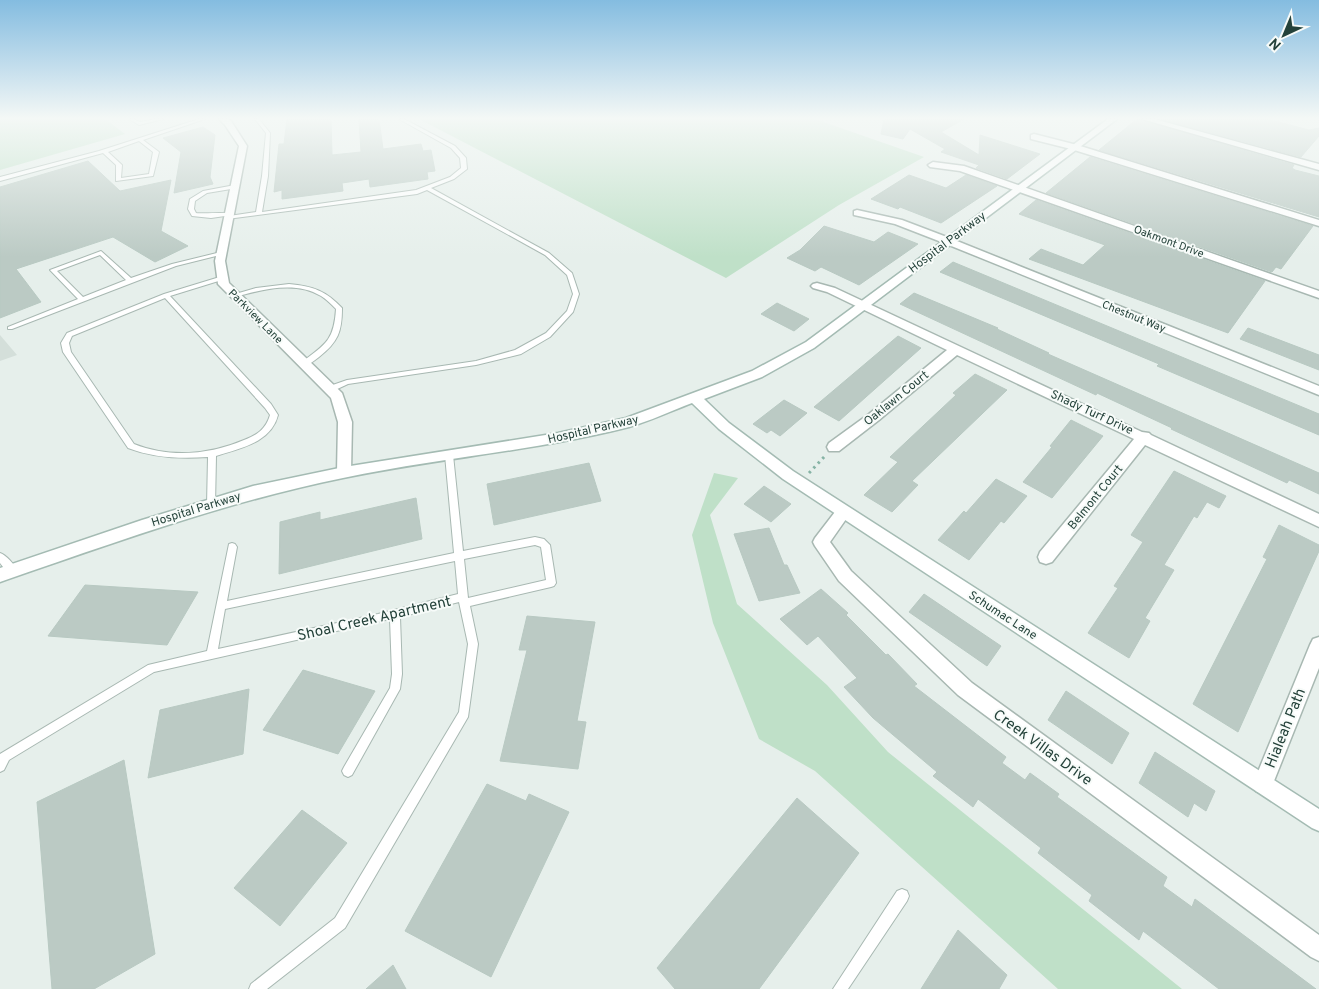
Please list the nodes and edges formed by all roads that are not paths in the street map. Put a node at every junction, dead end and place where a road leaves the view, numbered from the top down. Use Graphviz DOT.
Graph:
graph roads {
  1 [pos="50,165"];
  2 [pos="119,165"];
  3 [pos="153,165"];
  4 [pos="239,165"];
  5 [pos="266,165"];
  6 [pos="463,165"];
  7 [pos="934,165"];
  8 [pos="1050,165"];
  9 [pos="1133,165"];
  10 [pos="0,179"];
  11 [pos="235,187"];
  12 [pos="427,188"];
  13 [pos="1019,188"];
  14 [pos="259,212"];
  15 [pos="857,213"];
  16 [pos="229,216"];
  17 [pos="1319,223"];
  18 [pos="948,241"];
  19 [pos="221,254"];
  20 [pos="223,278"];
  21 [pos="130,281"];
  22 [pos="817,286"];
  23 [pos="1319,294"];
  24 [pos="166,295"];
  25 [pos="235,295"];
  26 [pos="82,300"];
  27 [pos="863,304"];
  28 [pos="10,328"];
  29 [pos="957,348"];
  30 [pos="304,364"];
  31 [pos="330,389"];
  32 [pos="1319,391"];
  33 [pos="696,398"];
  34 [pos="1144,436"];
  35 [pos="834,447"];
  36 [pos="212,454"];
  37 [pos="449,454"];
  38 [pos="344,472"];
  39 [pos="211,505"];
  40 [pos="844,512"];
  41 [pos="1319,521"];
  42 [pos="232,547"];
  43 [pos="459,556"];
  44 [pos="0,557"];
  45 [pos="1046,557"];
  46 [pos="6,572"];
  47 [pos="464,600"];
  48 [pos="221,606"];
  49 [pos="394,614"];
  50 [pos="1319,645"];
  51 [pos="212,654"];
  52 [pos="0,766"];
  53 [pos="348,771"];
  54 [pos="1263,784"];
  55 [pos="1319,821"];
  56 [pos="902,896"];
  57 [pos="1319,949"];
  58 [pos="256,989"];
  59 [pos="840,989"];
  1 -- 10 [label="lane"];
  2 -- 3 [label="lane"];
  4 -- 11 [label="street, Parkview Lane"];
  5 -- 14 [label="lane"];
  6 -- 12 [label="lane"];
  7 -- 13 [label="street, Oakmont Drive"];
  8 -- 13 [label="street, Hospital Parkway"];
  9 -- 17 [label="street"];
  11 -- 16 [label="street, Parkview Lane"];
  11 -- 16 [label="lane"];
  12 -- 14 [label="lane"];
  12 -- 31 [label="lane"];
  13 -- 18 [label="street, Hospital Parkway"];
  13 -- 23 [label="street, Oakmont Drive"];
  14 -- 16 [label="lane"];
  15 -- 18 [label="street, Chestnut Way"];
  16 -- 19 [label="street, Parkview Lane"];
  18 -- 27 [label="street, Hospital Parkway"];
  18 -- 32 [label="street, Chestnut Way"];
  19 -- 20 [label="street, Parkview Lane"];
  19 -- 21 [label="lane"];
  20 -- 24 [label="lane"];
  20 -- 25 [label="street, Parkview Lane"];
  21 -- 26 [label="lane"];
  21 -- 26 [label="lane"];
  22 -- 27 [label="street, Shady Turf Drive"];
  24 -- 36 [label="lane"];
  24 -- 36 [label="lane"];
  25 -- 30 [label="street, Parkview Lane"];
  25 -- 30 [label="lane"];
  26 -- 28 [label="lane"];
  27 -- 29 [label="street, Shady Turf Drive"];
  27 -- 33 [label="street, Hospital Parkway"];
  29 -- 34 [label="street, Shady Turf Drive"];
  29 -- 35 [label="street, Oaklawn Court"];
  30 -- 31 [label="street, Parkview Lane"];
  31 -- 38 [label="street, Parkview Lane"];
  33 -- 37 [label="street, Hospital Parkway"];
  33 -- 40 [label="street, Schumac Lane"];
  34 -- 41 [label="street, Shady Turf Drive"];
  34 -- 45 [label="street, Belmont Court"];
  36 -- 39 [label="lane"];
  37 -- 38 [label="street, Hospital Parkway"];
  37 -- 43 [label="lane"];
  38 -- 39 [label="street, Hospital Parkway"];
  39 -- 46 [label="street, Hospital Parkway"];
  40 -- 54 [label="street, Schumac Lane"];
  40 -- 57 [label="street, Creek Villas Drive"];
  42 -- 48 [label="lane"];
  43 -- 47 [label="lane"];
  43 -- 47 [label="lane"];
  43 -- 48 [label="lane"];
  44 -- 46 [label="lane"];
  47 -- 49 [label="lane, Shoal Creek Apartment"];
  47 -- 58 [label="lane, Shoal Creek Apartment"];
  48 -- 51 [label="lane"];
  49 -- 51 [label="lane, Shoal Creek Apartment"];
  49 -- 53 [label="lane"];
  50 -- 54 [label="street, Hialeah Path"];
  51 -- 52 [label="lane, Shoal Creek Apartment"];
  54 -- 55 [label="street, Schumac Lane"];
  56 -- 59 [label="lane"];
}
